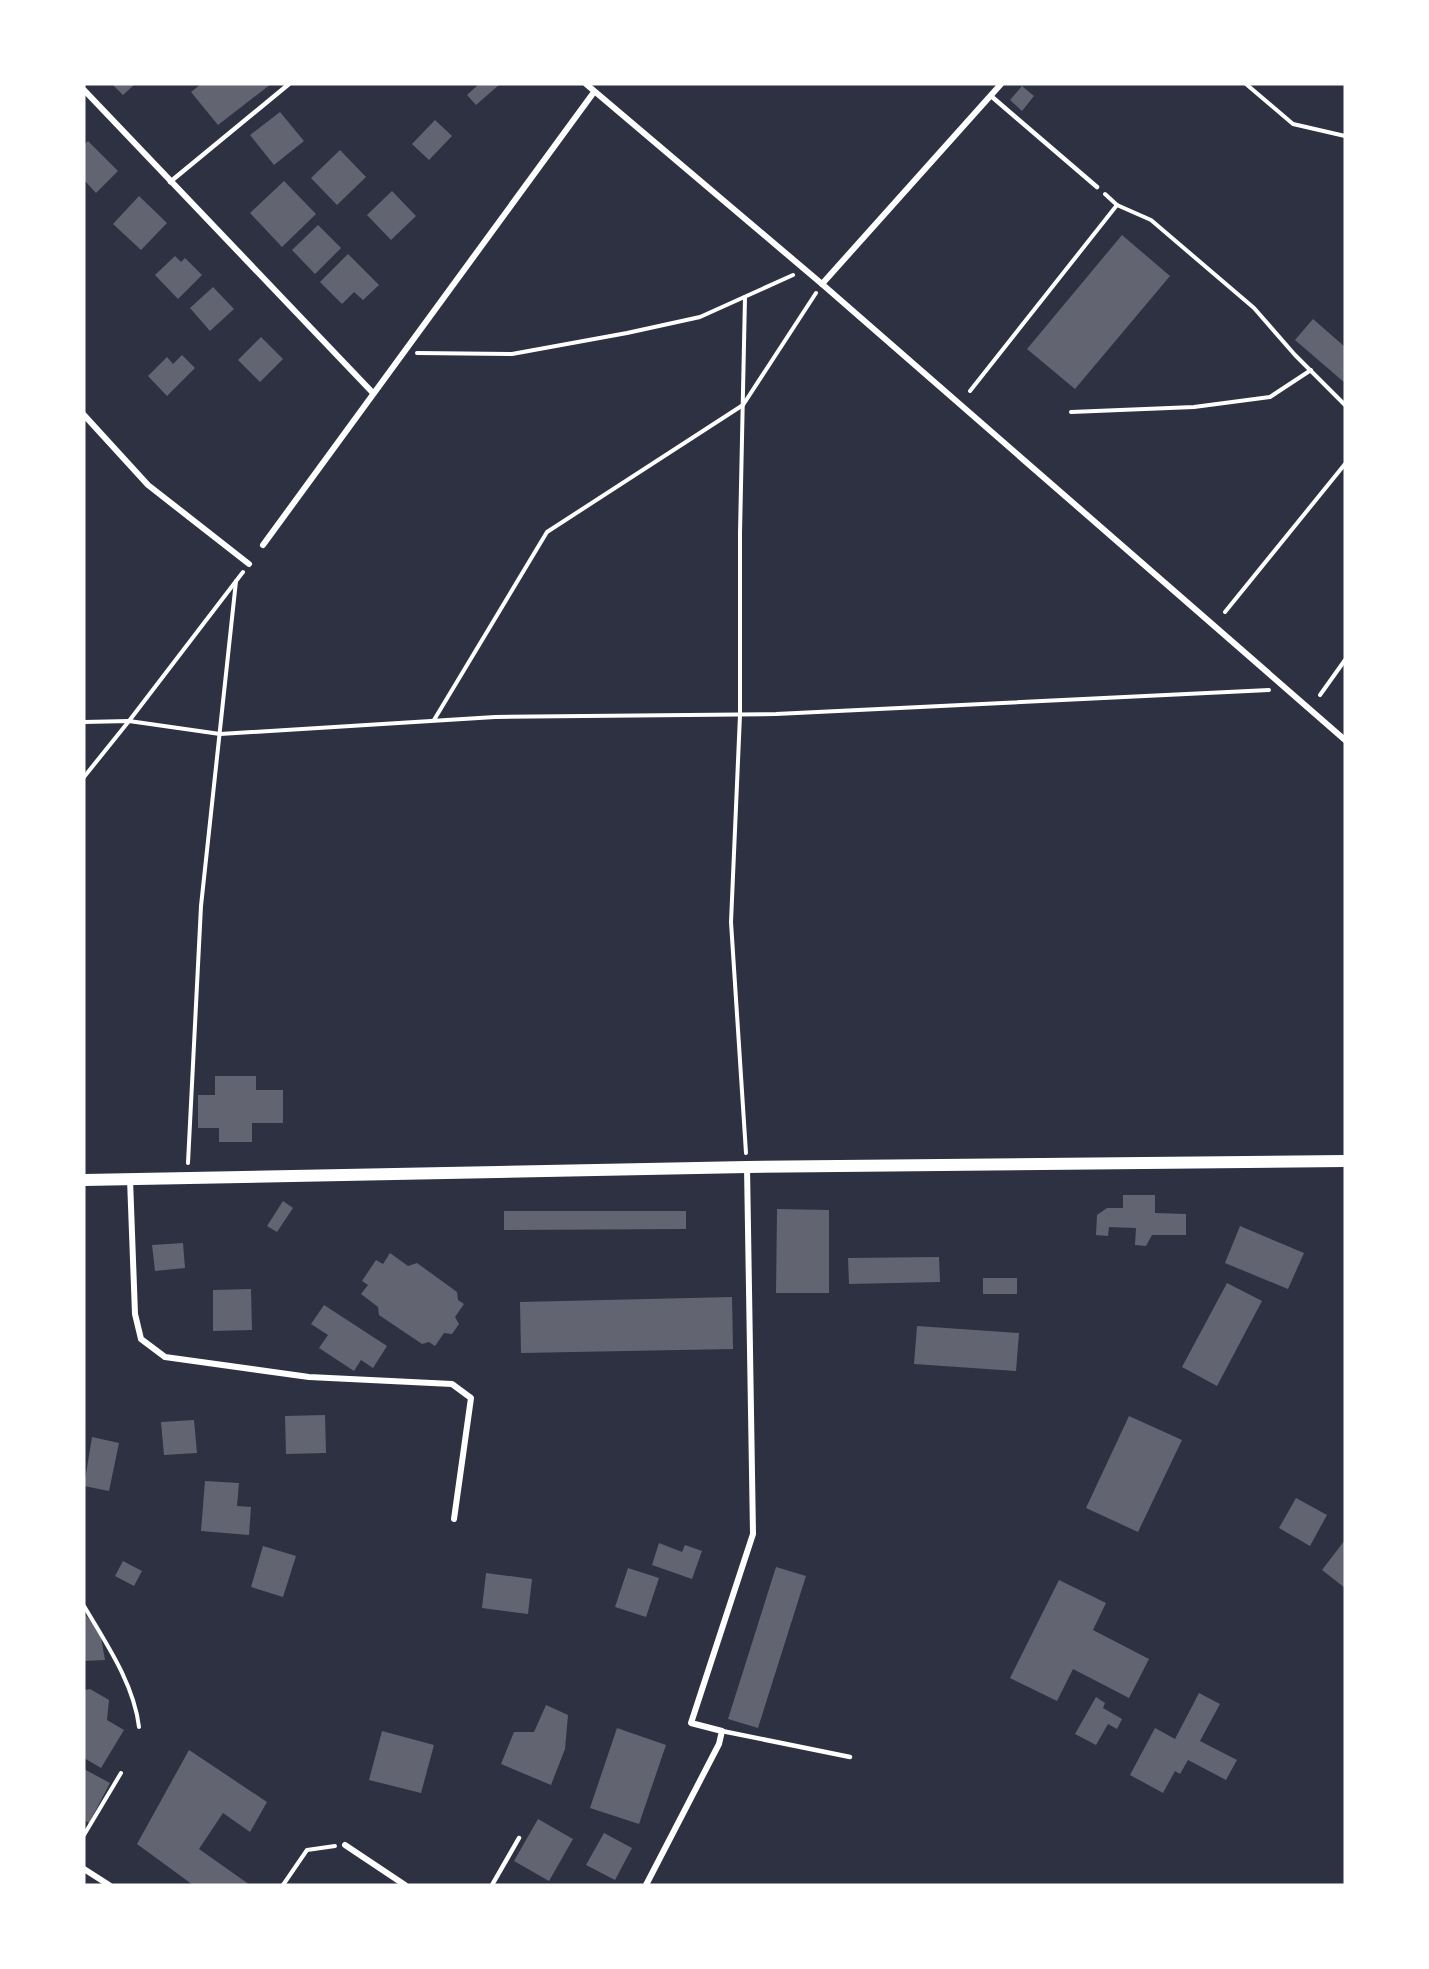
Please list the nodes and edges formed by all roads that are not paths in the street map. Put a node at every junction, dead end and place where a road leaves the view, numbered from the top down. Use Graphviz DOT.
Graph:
graph roads {
  1 [pos="289,84"];
  2 [pos="586,84"];
  3 [pos="1000,84"];
  4 [pos="84,90"];
  5 [pos="594,92"];
  6 [pos="991,96"];
  7 [pos="170,182"];
  8 [pos="1097,188"];
  9 [pos="822,284"];
  10 [pos="373,393"];
  11 [pos="84,415"];
  12 [pos="263,545"];
  13 [pos="249,564"];
  14 [pos="1345,740"];
  15 [pos="1345,1161"];
  16 [pos="747,1167"];
  17 [pos="130,1178"];
  18 [pos="84,1180"];
  19 [pos="454,1519"];
  20 [pos="722,1731"];
  21 [pos="850,1757"];
  22 [pos="519,1838"];
  23 [pos="345,1845"];
  24 [pos="84,1869"];
  25 [pos="109,1885"];
  26 [pos="405,1885"];
  27 [pos="492,1885"];
  28 [pos="646,1885"];
  1 -- 7 [label="lane"];
  2 -- 5 [label="street"];
  3 -- 6 [label="street"];
  4 -- 7 [label="street"];
  5 -- 9 [label="street"];
  5 -- 10 [label="street"];
  6 -- 8 [label="lane"];
  6 -- 9 [label="street"];
  7 -- 10 [label="street"];
  9 -- 14 [label="street"];
  10 -- 12 [label="street"];
  11 -- 13 [label="street"];
  15 -- 16 [label="main road"];
  16 -- 17 [label="main road"];
  16 -- 20 [label="street"];
  17 -- 18 [label="main road"];
  17 -- 19 [label="street"];
  20 -- 21 [label="lane"];
  20 -- 28 [label="street"];
  22 -- 27 [label="lane"];
  23 -- 26 [label="street"];
  24 -- 25 [label="street"];
}
